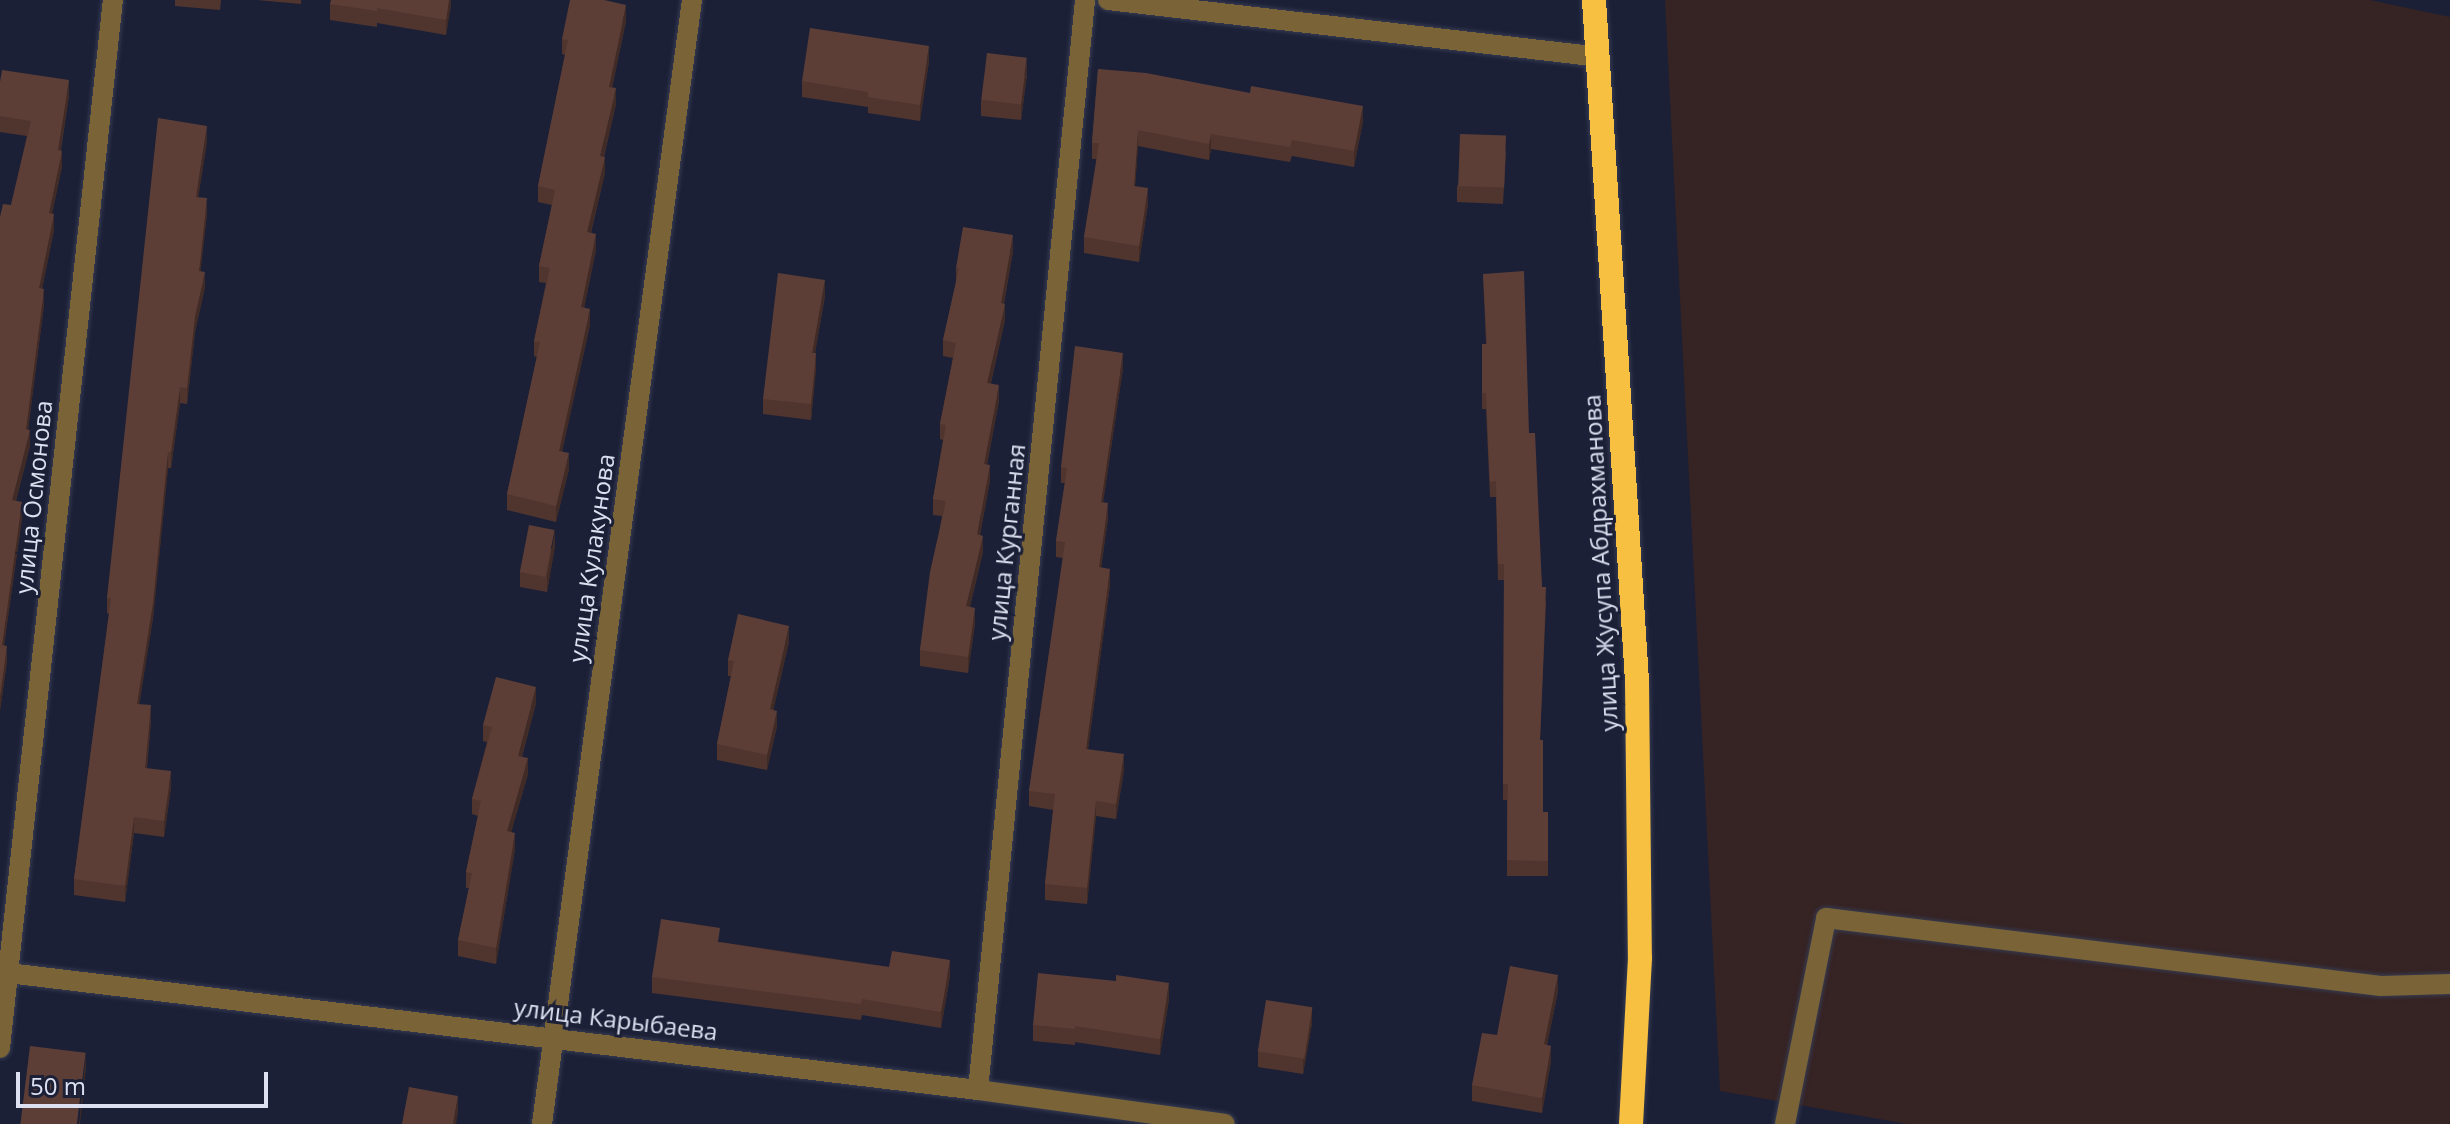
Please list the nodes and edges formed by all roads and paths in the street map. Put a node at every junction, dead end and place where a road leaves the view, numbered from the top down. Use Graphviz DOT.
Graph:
graph roads {
  1 [pos="113,0"];
  2 [pos="692,0"];
  3 [pos="1085,0"];
  4 [pos="1108,0"];
  5 [pos="1594,0"];
  6 [pos="1599,57"];
  7 [pos="4,973"];
  8 [pos="2450,984"];
  9 [pos="552,1037"];
  10 [pos="0,1048"];
  11 [pos="978,1090"];
  12 [pos="542,1124"];
  13 [pos="1225,1124"];
  14 [pos="1631,1124"];
  15 [pos="1785,1124"];
  1 -- 7 [label="street, улица Осмонова"];
  2 -- 9 [label="street, улица Кулакунова"];
  3 -- 11 [label="street, улица Курганная"];
  4 -- 6 [label="street"];
  5 -- 6 [label="highway, улица Жусупа Абдрахманова"];
  6 -- 14 [label="highway, улица Жусупа Абдрахманова"];
  7 -- 9 [label="street, улица Карыбаева"];
  7 -- 10 [label="street, улица Осмонова"];
  8 -- 15 [label="street"];
  9 -- 11 [label="street, улица Карыбаева"];
  9 -- 12 [label="street, улица Кулакунова"];
  11 -- 13 [label="street, улица Карыбаева"];
}
